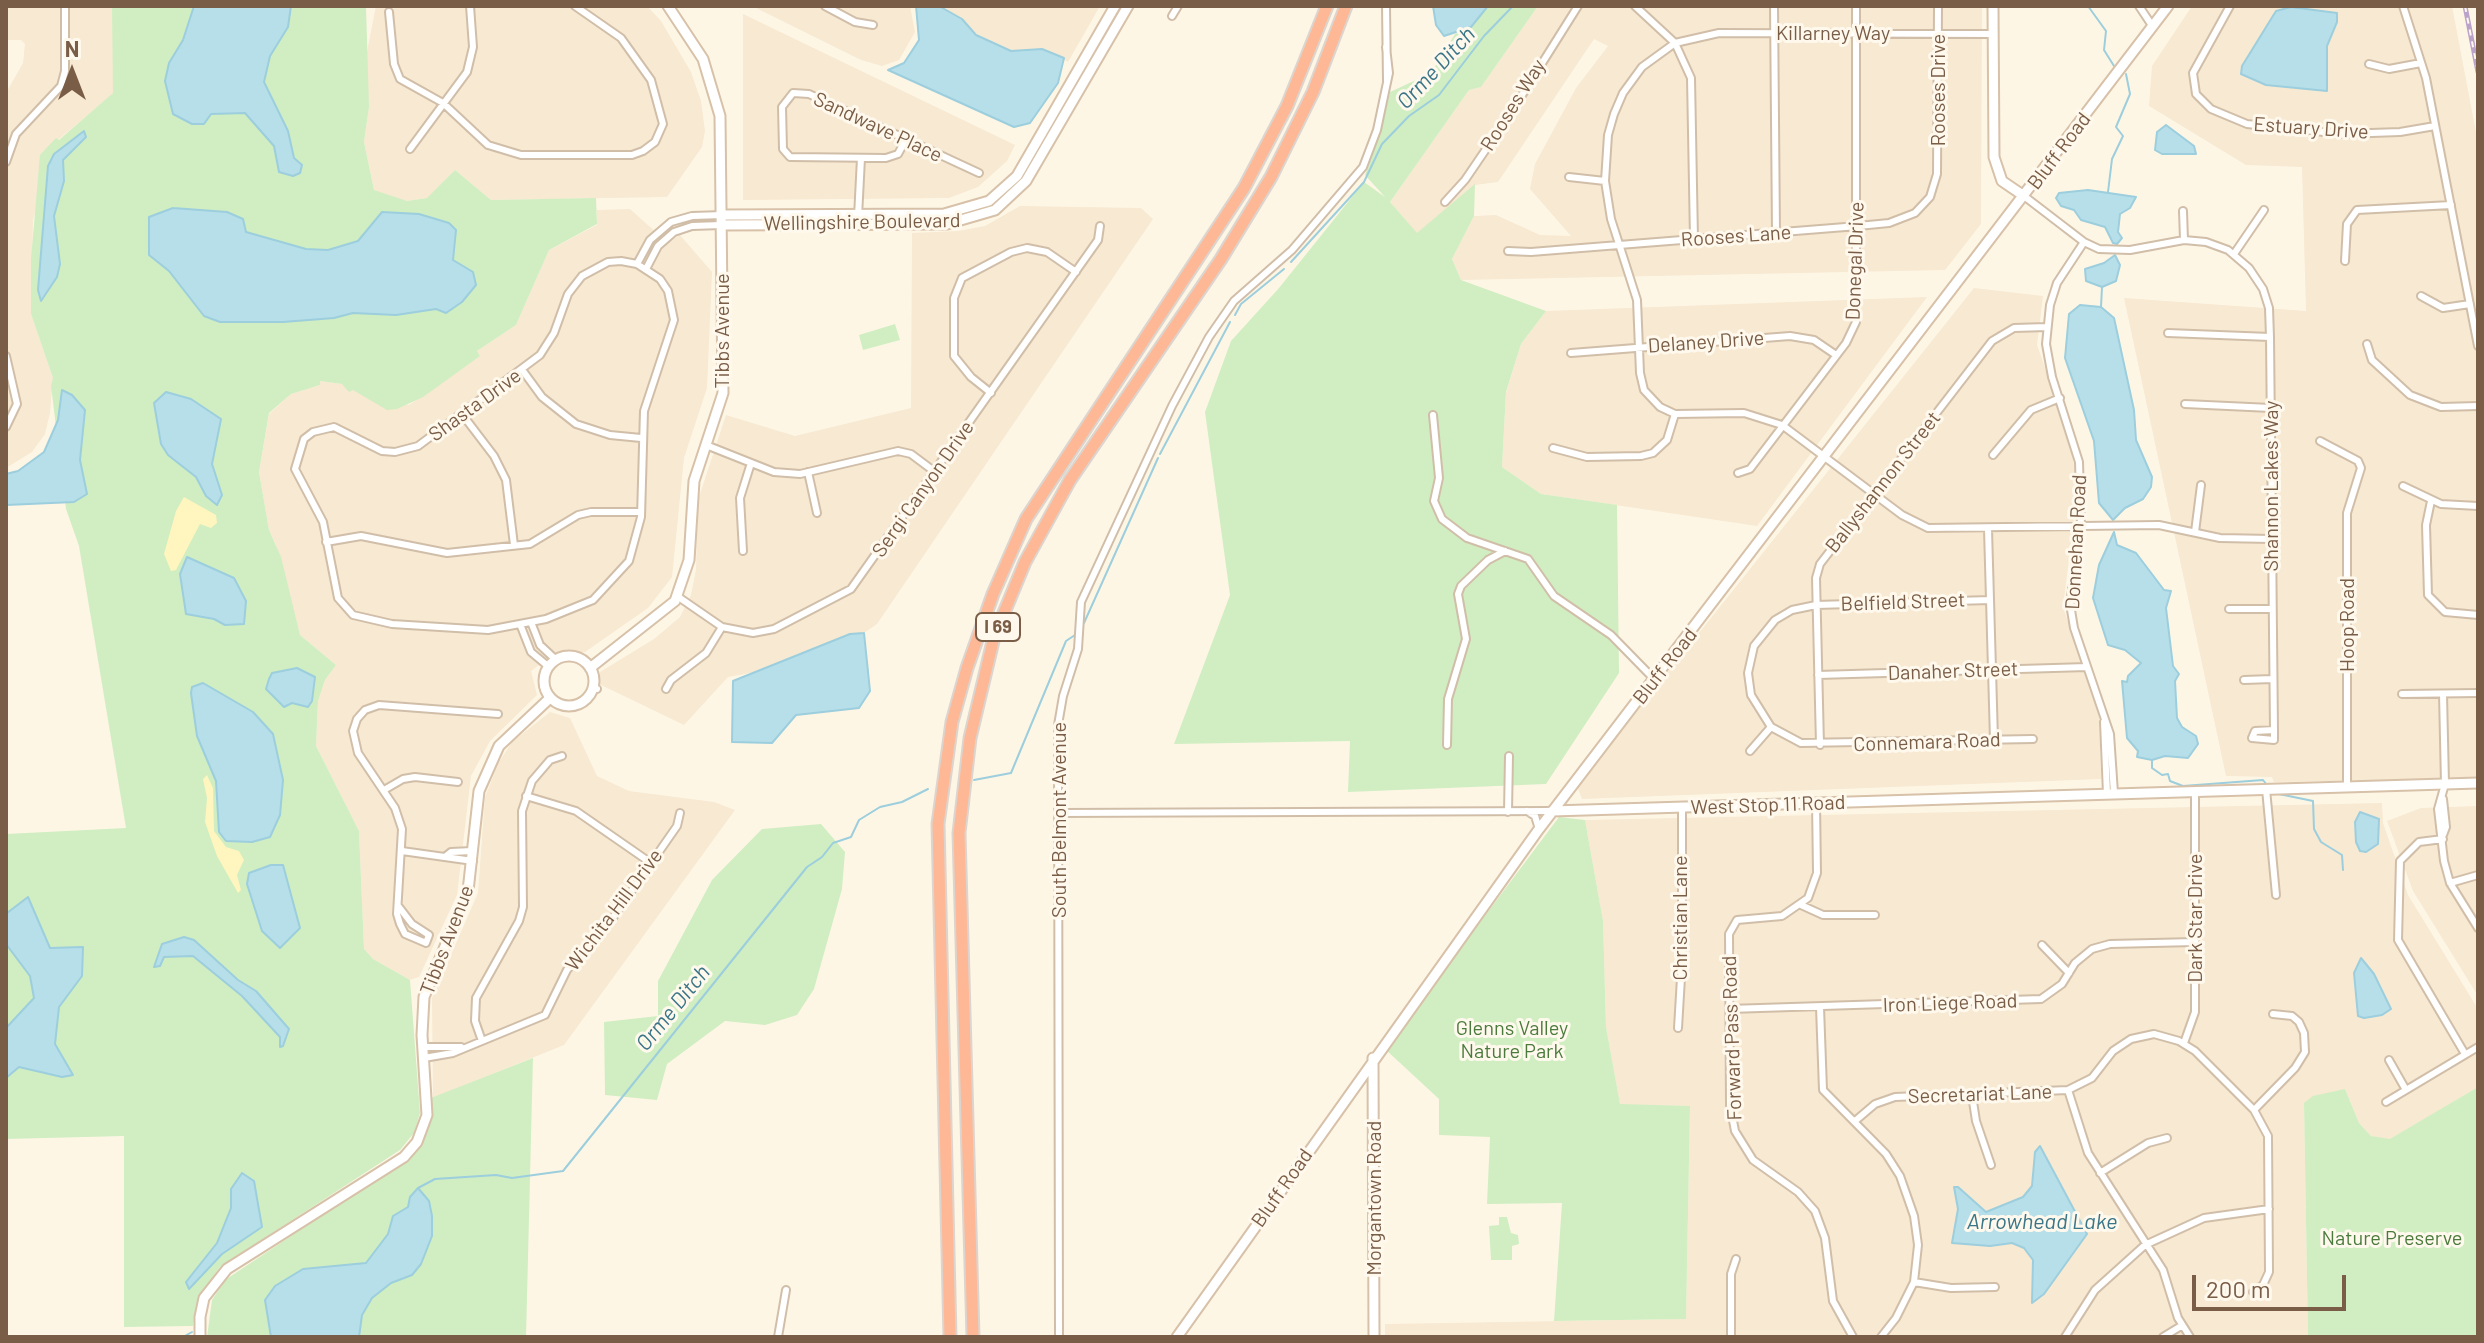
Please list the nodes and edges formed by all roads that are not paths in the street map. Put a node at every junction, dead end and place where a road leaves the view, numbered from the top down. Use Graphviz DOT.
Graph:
graph roads {
  1 [pos="65,6"];
  2 [pos="470,6"];
  3 [pos="575,6"];
  4 [pos="668,6"];
  5 [pos="825,6"];
  6 [pos="1115,6"];
  7 [pos="1128,6"];
  8 [pos="1178,6"];
  9 [pos="1327,6"];
  10 [pos="1346,6"];
  11 [pos="1386,6"];
  12 [pos="1578,6"];
  13 [pos="1635,6"];
  14 [pos="1774,6"];
  15 [pos="1856,6"];
  16 [pos="1938,6"];
  17 [pos="1993,6"];
  18 [pos="2139,6"];
  19 [pos="2168,6"];
  20 [pos="2230,6"];
  21 [pos="2403,6"];
  22 [pos="389,12"];
  23 [pos="1172,16"];
  24 [pos="873,25"];
  25 [pos="2153,27"];
  26 [pos="1774,33"];
  27 [pos="1856,33"];
  28 [pos="1938,33"];
  29 [pos="1993,34"];
  30 [pos="1675,43"];
  31 [pos="2421,63"];
  32 [pos="2369,64"];
  33 [pos="444,105"];
  34 [pos="2435,126"];
  35 [pos="905,141"];
  36 [pos="410,149"];
  37 [pos="861,158"];
  38 [pos="6,162"];
  39 [pos="979,173"];
  40 [pos="1937,174"];
  41 [pos="1569,177"];
  42 [pos="1605,181"];
  43 [pos="2024,196"];
  44 [pos="1445,202"];
  45 [pos="2451,205"];
  46 [pos="2264,210"];
  47 [pos="2183,211"];
  48 [pos="723,220"];
  49 [pos="858,220"];
  50 [pos="1100,226"];
  51 [pos="1858,226"];
  52 [pos="1776,232"];
  53 [pos="1694,239"];
  54 [pos="2184,240"];
  55 [pos="2084,242"];
  56 [pos="1622,245"];
  57 [pos="1508,251"];
  58 [pos="2234,254"];
  59 [pos="2345,261"];
  60 [pos="637,264"];
  61 [pos="646,269"];
  62 [pos="1076,272"];
  63 [pos="2421,296"];
  64 [pos="2470,304"];
  65 [pos="2047,327"];
  66 [pos="2168,333"];
  67 [pos="2270,337"];
  68 [pos="2367,344"];
  69 [pos="2478,346"];
  70 [pos="1639,347"];
  71 [pos="1571,353"];
  72 [pos="1836,355"];
  73 [pos="6,356"];
  74 [pos="523,371"];
  75 [pos="991,393"];
  76 [pos="2060,398"];
  77 [pos="2185,404"];
  78 [pos="2478,406"];
  79 [pos="2271,408"];
  80 [pos="462,414"];
  81 [pos="1675,414"];
  82 [pos="1433,415"];
  83 [pos="1782,425"];
  84 [pos="6,427"];
  85 [pos="641,438"];
  86 [pos="2320,441"];
  87 [pos="706,445"];
  88 [pos="1553,448"];
  89 [pos="1993,455"];
  90 [pos="1825,456"];
  91 [pos="751,463"];
  92 [pos="808,472"];
  93 [pos="935,472"];
  94 [pos="1738,473"];
  95 [pos="2201,485"];
  96 [pos="2403,486"];
  97 [pos="1874,494"];
  98 [pos="2431,501"];
  99 [pos="2478,506"];
  100 [pos="641,512"];
  101 [pos="817,513"];
  102 [pos="2081,527"];
  103 [pos="1988,529"];
  104 [pos="2195,532"];
  105 [pos="2271,539"];
  106 [pos="326,542"];
  107 [pos="514,545"];
  108 [pos="743,551"];
  109 [pos="1505,551"];
  110 [pos="677,596"];
  111 [pos="1990,600"];
  112 [pos="1816,605"];
  113 [pos="2229,609"];
  114 [pos="2271,609"];
  115 [pos="2478,615"];
  116 [pos="531,622"];
  117 [pos="520,624"];
  118 [pos="722,627"];
  119 [pos="552,664"];
  120 [pos="2087,667"];
  121 [pos="590,668"];
  122 [pos="1992,670"];
  123 [pos="1818,675"];
  124 [pos="2272,679"];
  125 [pos="1655,680"];
  126 [pos="2244,680"];
  127 [pos="666,689"];
  128 [pos="2478,693"];
  129 [pos="2402,694"];
  130 [pos="2443,694"];
  131 [pos="550,698"];
  132 [pos="498,714"];
  133 [pos="1771,727"];
  134 [pos="2274,730"];
  135 [pos="2033,739"];
  136 [pos="1994,740"];
  137 [pos="1447,745"];
  138 [pos="1820,745"];
  139 [pos="1750,751"];
  140 [pos="562,756"];
  141 [pos="1509,756"];
  142 [pos="458,782"];
  143 [pos="2478,783"];
  144 [pos="2445,784"];
  145 [pos="2347,786"];
  146 [pos="1569,789"];
  147 [pos="2266,789"];
  148 [pos="384,790"];
  149 [pos="2195,792"];
  150 [pos="2110,793"];
  151 [pos="526,796"];
  152 [pos="1816,803"];
  153 [pos="1682,807"];
  154 [pos="1577,810"];
  155 [pos="1527,811"];
  156 [pos="1552,811"];
  157 [pos="1508,812"];
  158 [pos="680,813"];
  159 [pos="1059,813"];
  160 [pos="1539,829"];
  161 [pos="2443,838"];
  162 [pos="402,851"];
  163 [pos="473,856"];
  164 [pos="651,863"];
  165 [pos="2478,875"];
  166 [pos="2450,883"];
  167 [pos="2276,895"];
  168 [pos="1801,905"];
  169 [pos="399,907"];
  170 [pos="1875,915"];
  171 [pos="2478,928"];
  172 [pos="2195,942"];
  173 [pos="2042,945"];
  174 [pos="2069,973"];
  175 [pos="1820,1007"];
  176 [pos="1729,1009"];
  177 [pos="2273,1014"];
  178 [pos="1678,1028"];
  179 [pos="482,1041"];
  180 [pos="2184,1043"];
  181 [pos="423,1047"];
  182 [pos="464,1047"];
  183 [pos="2478,1047"];
  184 [pos="2465,1054"];
  185 [pos="424,1058"];
  186 [pos="1373,1058"];
  187 [pos="2389,1060"];
  188 [pos="2068,1090"];
  189 [pos="2406,1090"];
  190 [pos="1972,1095"];
  191 [pos="2386,1102"];
  192 [pos="2254,1110"];
  193 [pos="1855,1121"];
  194 [pos="2167,1138"];
  195 [pos="1991,1165"];
  196 [pos="2100,1173"];
  197 [pos="2269,1209"];
  198 [pos="2145,1245"];
  199 [pos="1736,1259"];
  200 [pos="1914,1282"];
  201 [pos="1995,1287"];
  202 [pos="786,1290"];
  203 [pos="2253,1292"];
  204 [pos="2181,1326"];
  205 [pos="200,1337"];
  206 [pos="778,1337"];
  207 [pos="950,1337"];
  208 [pos="973,1337"];
  209 [pos="1059,1337"];
  210 [pos="1177,1337"];
  211 [pos="1374,1337"];
  212 [pos="1731,1337"];
  213 [pos="1853,1337"];
  214 [pos="1881,1337"];
  215 [pos="2065,1337"];
  216 [pos="2163,1337"];
  217 [pos="2190,1337"];
  1 -- 38 [label="street"];
  2 -- 33 [label="street"];
  3 -- 33 [label="street"];
  4 -- 48 [label="street, Tibbs Avenue"];
  5 -- 24 [label="street"];
  6 -- 49 [label="street, Wellingshire Boulevard"];
  7 -- 49 [label="street, Wellingshire Boulevard"];
  8 -- 23 [label="street"];
  9 -- 207 [label="highway, I 69"];
  10 -- 208 [label="highway, I 69"];
  11 -- 159 [label="street, South Belmont Avenue"];
  12 -- 44 [label="street, Rooses Way"];
  13 -- 30 [label="street"];
  14 -- 26 [label="street"];
  15 -- 27 [label="street, Donegal Drive"];
  16 -- 28 [label="street, Rooses Drive"];
  17 -- 29 [label="street"];
  18 -- 25 [label="street"];
  19 -- 25 [label="street, Bluff Road"];
  20 -- 34 [label="street, Estuary Drive"];
  21 -- 31 [label="street"];
  22 -- 33 [label="street"];
  25 -- 43 [label="street, Bluff Road"];
  26 -- 27 [label="street, Killarney Way"];
  26 -- 30 [label="street, Killarney Way"];
  26 -- 52 [label="street"];
  27 -- 28 [label="street, Killarney Way"];
  27 -- 51 [label="street, Donegal Drive"];
  28 -- 29 [label="street, Killarney Way"];
  28 -- 40 [label="street, Rooses Drive"];
  29 -- 43 [label="street"];
  30 -- 42 [label="street"];
  30 -- 53 [label="street"];
  31 -- 32 [label="street"];
  31 -- 34 [label="street"];
  33 -- 36 [label="street"];
  34 -- 45 [label="street"];
  35 -- 37 [label="street"];
  35 -- 37 [label="street, Sandwave Place"];
  35 -- 39 [label="street, Sandwave Place"];
  37 -- 49 [label="street"];
  40 -- 51 [label="street, Rooses Lane"];
  41 -- 42 [label="street"];
  42 -- 56 [label="street"];
  43 -- 55 [label="street"];
  43 -- 90 [label="street, Bluff Road"];
  45 -- 59 [label="street"];
  45 -- 64 [label="street"];
  46 -- 58 [label="street"];
  47 -- 54 [label="street"];
  48 -- 49 [label="street, Wellingshire Boulevard"];
  48 -- 60 [label="street, Wellingshire Boulevard"];
  48 -- 61 [label="street, Wellingshire Boulevard"];
  48 -- 87 [label="street, Tibbs Avenue"];
  50 -- 62 [label="street, Sergi Canyon Drive"];
  51 -- 52 [label="street, Rooses Lane"];
  51 -- 72 [label="street, Donegal Drive"];
  52 -- 53 [label="street, Rooses Lane"];
  53 -- 56 [label="street, Rooses Lane"];
  54 -- 55 [label="street"];
  54 -- 58 [label="street"];
  55 -- 65 [label="street, Donnehan Road"];
  56 -- 57 [label="street, Rooses Lane"];
  56 -- 70 [label="street"];
  58 -- 67 [label="street, Shannon Lakes Way"];
  60 -- 61 [label="street"];
  60 -- 74 [label="street, Shasta Drive"];
  61 -- 85 [label="street"];
  62 -- 75 [label="street, Sergi Canyon Drive"];
  62 -- 75 [label="street"];
  63 -- 64 [label="street"];
  64 -- 69 [label="street"];
  65 -- 76 [label="street, Donnehan Road"];
  65 -- 97 [label="street, Ballyshannon Street"];
  66 -- 67 [label="street"];
  67 -- 79 [label="street, Shannon Lakes Way"];
  68 -- 78 [label="street"];
  70 -- 71 [label="street, Delaney Drive"];
  70 -- 72 [label="street, Delaney Drive"];
  70 -- 81 [label="street"];
  72 -- 83 [label="street, Donegal Drive"];
  73 -- 84 [label="street"];
  74 -- 80 [label="street, Shasta Drive"];
  74 -- 85 [label="street"];
  75 -- 93 [label="street, Sergi Canyon Drive"];
  76 -- 89 [label="street"];
  76 -- 102 [label="street, Donnehan Road"];
  77 -- 79 [label="street"];
  79 -- 105 [label="street, Shannon Lakes Way"];
  80 -- 106 [label="street, Shasta Drive"];
  80 -- 107 [label="street"];
  81 -- 83 [label="street"];
  81 -- 88 [label="street"];
  82 -- 109 [label="street"];
  83 -- 90 [label="street"];
  83 -- 94 [label="street, Donegal Drive"];
  85 -- 100 [label="street"];
  86 -- 145 [label="street, Hoop Road"];
  87 -- 91 [label="street"];
  87 -- 110 [label="street, Tibbs Avenue"];
  90 -- 97 [label="street"];
  90 -- 125 [label="street, Bluff Road"];
  91 -- 92 [label="street"];
  91 -- 108 [label="street"];
  92 -- 93 [label="street"];
  92 -- 101 [label="street"];
  93 -- 118 [label="street, Sergi Canyon Drive"];
  95 -- 104 [label="street"];
  96 -- 98 [label="street"];
  97 -- 103 [label="street"];
  97 -- 112 [label="street, Ballyshannon Street"];
  98 -- 99 [label="street"];
  98 -- 115 [label="street"];
  100 -- 107 [label="street"];
  100 -- 116 [label="street"];
  102 -- 103 [label="street"];
  102 -- 104 [label="street"];
  102 -- 120 [label="street, Donnehan Road"];
  103 -- 111 [label="street"];
  104 -- 105 [label="street"];
  105 -- 114 [label="street, Shannon Lakes Way"];
  106 -- 107 [label="street"];
  106 -- 117 [label="street, Shasta Drive"];
  109 -- 125 [label="street"];
  109 -- 137 [label="street"];
  110 -- 118 [label="street, Sergi Canyon Drive"];
  110 -- 121 [label="street, Tibbs Avenue"];
  111 -- 112 [label="street, Belfield Street"];
  111 -- 122 [label="street"];
  112 -- 123 [label="street, Ballyshannon Street"];
  112 -- 133 [label="street, Belfield Street"];
  113 -- 114 [label="street"];
  114 -- 124 [label="street, Shannon Lakes Way"];
  116 -- 117 [label="street"];
  116 -- 119 [label="street"];
  117 -- 119 [label="street"];
  118 -- 127 [label="street"];
  119 -- 121 [label="street"];
  119 -- 131 [label="street"];
  120 -- 122 [label="street, Danaher Street"];
  120 -- 150 [label="street, Donnehan Road"];
  121 -- 131 [label="street"];
  122 -- 123 [label="street, Danaher Street"];
  122 -- 136 [label="street"];
  123 -- 138 [label="street, Ballyshannon Street"];
  124 -- 126 [label="street"];
  124 -- 134 [label="street, Shannon Lakes Way"];
  125 -- 146 [label="street, Bluff Road"];
  128 -- 130 [label="street"];
  129 -- 130 [label="street"];
  130 -- 144 [label="street"];
  131 -- 163 [label="street, Tibbs Avenue"];
  132 -- 148 [label="street"];
  133 -- 138 [label="street, Connemara Road"];
  133 -- 139 [label="street"];
  135 -- 136 [label="street, Connemara Road"];
  136 -- 138 [label="street, Connemara Road"];
  140 -- 151 [label="street"];
  141 -- 157 [label="street"];
  142 -- 148 [label="street"];
  143 -- 144 [label="street, West Stop 11 Road"];
  144 -- 145 [label="street, West Stop 11 Road"];
  144 -- 161 [label="street"];
  145 -- 147 [label="street, West Stop 11 Road"];
  146 -- 154 [label="street"];
  146 -- 156 [label="street, Bluff Road"];
  147 -- 149 [label="street, West Stop 11 Road"];
  147 -- 167 [label="street"];
  148 -- 162 [label="street"];
  149 -- 150 [label="street, West Stop 11 Road"];
  149 -- 172 [label="street, Dark Star Drive"];
  150 -- 152 [label="street, West Stop 11 Road"];
  151 -- 164 [label="street"];
  151 -- 179 [label="street"];
  152 -- 153 [label="street, West Stop 11 Road"];
  152 -- 168 [label="street"];
  153 -- 154 [label="street, West Stop 11 Road"];
  153 -- 178 [label="street, Christian Lane"];
  154 -- 156 [label="street, West Stop 11 Road"];
  155 -- 156 [label="street, West Stop 11 Road"];
  155 -- 157 [label="street, West Stop 11 Road"];
  155 -- 160 [label="street"];
  156 -- 160 [label="street, Bluff Road"];
  157 -- 159 [label="street, West Stop 11 Road"];
  158 -- 164 [label="street, Wichita Hill Drive"];
  159 -- 209 [label="street, South Belmont Avenue"];
  160 -- 186 [label="street, Bluff Road"];
  161 -- 166 [label="street"];
  161 -- 184 [label="street"];
  162 -- 163 [label="street"];
  162 -- 169 [label="street"];
  163 -- 181 [label="street, Tibbs Avenue"];
  164 -- 179 [label="street, Wichita Hill Drive"];
  165 -- 166 [label="street"];
  166 -- 171 [label="street"];
  168 -- 170 [label="street"];
  168 -- 176 [label="street, Forward Pass Road"];
  169 -- 169 [label="street"];
  172 -- 174 [label="street, Iron Liege Road"];
  172 -- 180 [label="street, Dark Star Drive"];
  173 -- 174 [label="street"];
  174 -- 175 [label="street, Iron Liege Road"];
  175 -- 176 [label="street, Iron Liege Road"];
  175 -- 193 [label="street"];
  176 -- 213 [label="street, Forward Pass Road"];
  177 -- 192 [label="street"];
  179 -- 182 [label="street, Wichita Hill Drive"];
  180 -- 188 [label="street, Secretariat Lane"];
  180 -- 192 [label="street"];
  181 -- 182 [label="street, Wichita Hill Drive"];
  181 -- 185 [label="street, Tibbs Avenue"];
  182 -- 185 [label="street, Wichita Hill Drive"];
  183 -- 184 [label="street"];
  184 -- 189 [label="street"];
  185 -- 205 [label="street, Tibbs Avenue"];
  186 -- 210 [label="street, Bluff Road"];
  186 -- 211 [label="street, Morgantown Road"];
  187 -- 189 [label="street"];
  188 -- 190 [label="street, Secretariat Lane"];
  188 -- 196 [label="street"];
  189 -- 191 [label="street"];
  190 -- 193 [label="street, Secretariat Lane"];
  190 -- 195 [label="street"];
  192 -- 197 [label="street"];
  193 -- 200 [label="street"];
  194 -- 196 [label="street"];
  196 -- 198 [label="street"];
  197 -- 198 [label="street"];
  197 -- 203 [label="street"];
  198 -- 204 [label="street"];
  198 -- 215 [label="street"];
  199 -- 212 [label="street"];
  200 -- 201 [label="street"];
  200 -- 214 [label="street"];
  202 -- 206 [label="street"];
  204 -- 216 [label="street"];
  204 -- 217 [label="street"];
}
